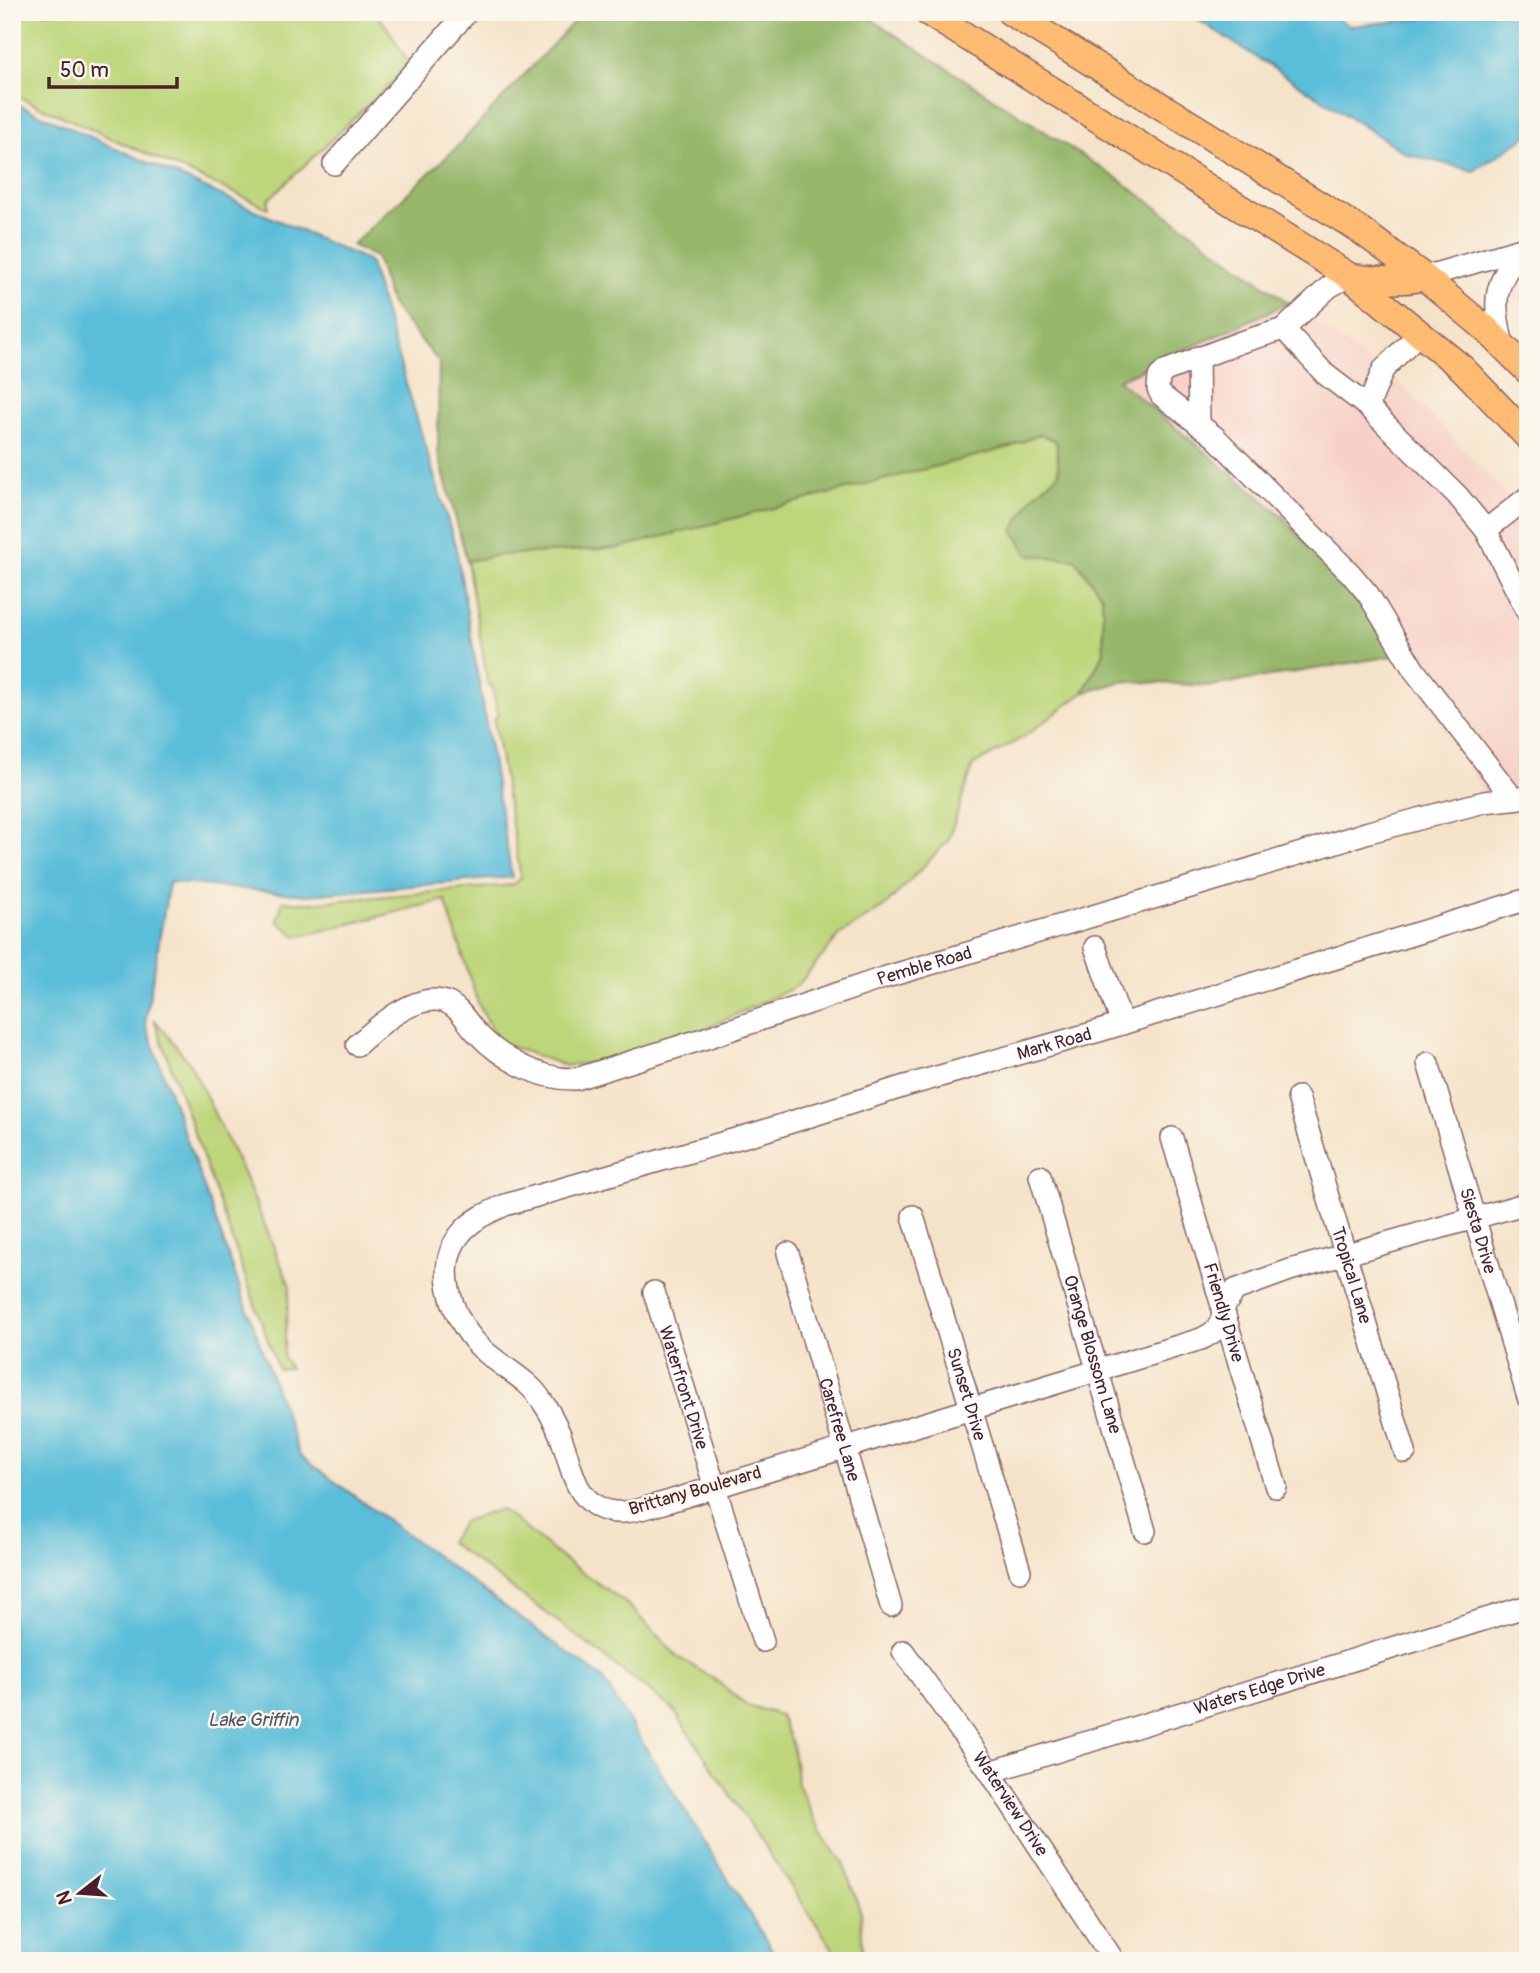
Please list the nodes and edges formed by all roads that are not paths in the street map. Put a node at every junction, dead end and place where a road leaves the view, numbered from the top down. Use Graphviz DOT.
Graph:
graph roads {
  1 [pos="467,12"];
  2 [pos="927,12"];
  3 [pos="1010,12"];
  4 [pos="334,164"];
  5 [pos="1525,248"];
  6 [pos="1349,276"];
  7 [pos="1424,277"];
  8 [pos="1284,329"];
  9 [pos="1420,332"];
  10 [pos="1494,337"];
  11 [pos="1198,357"];
  12 [pos="1528,371"];
  13 [pos="1368,407"];
  14 [pos="1199,425"];
  15 [pos="1528,437"];
  16 [pos="1528,497"];
  17 [pos="1486,530"];
  18 [pos="1528,613"];
  19 [pos="1520,797"];
  20 [pos="1528,899"];
  21 [pos="1095,947"];
  22 [pos="1122,1024"];
  23 [pos="357,1045"];
  24 [pos="1428,1063"];
  25 [pos="1298,1097"];
  26 [pos="1172,1138"];
  27 [pos="1040,1176"];
  28 [pos="582,1183"];
  29 [pos="1528,1203"];
  30 [pos="913,1216"];
  31 [pos="1473,1219"];
  32 [pos="788,1253"];
  33 [pos="1344,1254"];
  34 [pos="654,1292"];
  35 [pos="1223,1312"];
  36 [pos="1098,1371"];
  37 [pos="1528,1397"];
  38 [pos="971,1409"];
  39 [pos="845,1447"];
  40 [pos="1405,1452"];
  41 [pos="715,1486"];
  42 [pos="1276,1487"];
  43 [pos="1145,1531"];
  44 [pos="1020,1571"];
  45 [pos="891,1606"];
  46 [pos="1528,1606"];
  47 [pos="763,1642"];
  48 [pos="903,1651"];
  49 [pos="990,1772"];
  50 [pos="1114,1961"];
  1 -- 4 [label="street"];
  2 -- 6 [label="main road"];
  3 -- 7 [label="main road"];
  5 -- 7 [label="street"];
  5 -- 10 [label="street"];
  6 -- 7 [label="main road"];
  6 -- 8 [label="street"];
  6 -- 9 [label="main road"];
  7 -- 10 [label="main road"];
  8 -- 11 [label="street"];
  8 -- 13 [label="street"];
  9 -- 10 [label="main road"];
  9 -- 13 [label="street"];
  9 -- 15 [label="main road"];
  10 -- 12 [label="main road"];
  11 -- 14 [label="street"];
  11 -- 14 [label="street"];
  13 -- 17 [label="street"];
  14 -- 19 [label="street"];
  16 -- 17 [label="street"];
  17 -- 18 [label="street"];
  19 -- 23 [label="street, Pemble Road"];
  20 -- 22 [label="street, Mark Road"];
  21 -- 22 [label="street"];
  22 -- 28 [label="street, Mark Road"];
  24 -- 31 [label="street, Siesta Drive"];
  25 -- 33 [label="street, Tropical Lane"];
  26 -- 35 [label="street, Friendly Drive"];
  27 -- 36 [label="street, Orange Blossom Lane"];
  28 -- 41 [label="street, Brittany Boulevard"];
  29 -- 31 [label="street, Brittany Boulevard"];
  30 -- 38 [label="street, Sunset Drive"];
  31 -- 33 [label="street, Brittany Boulevard"];
  31 -- 37 [label="street, Siesta Drive"];
  32 -- 39 [label="street, Carefree Lane"];
  33 -- 35 [label="street, Brittany Boulevard"];
  33 -- 40 [label="street, Tropical Lane"];
  34 -- 41 [label="street, Waterfront Drive"];
  35 -- 36 [label="street, Brittany Boulevard"];
  35 -- 42 [label="street, Friendly Drive"];
  36 -- 38 [label="street, Brittany Boulevard"];
  36 -- 43 [label="street, Orange Blossom Lane"];
  38 -- 39 [label="street, Brittany Boulevard"];
  38 -- 44 [label="street, Sunset Drive"];
  39 -- 41 [label="street, Brittany Boulevard"];
  39 -- 45 [label="street, Carefree Lane"];
  41 -- 47 [label="street, Waterfront Drive"];
  46 -- 49 [label="street, Waters Edge Drive"];
  48 -- 49 [label="street, Waterview Drive"];
  49 -- 50 [label="street, Waterview Drive"];
}
